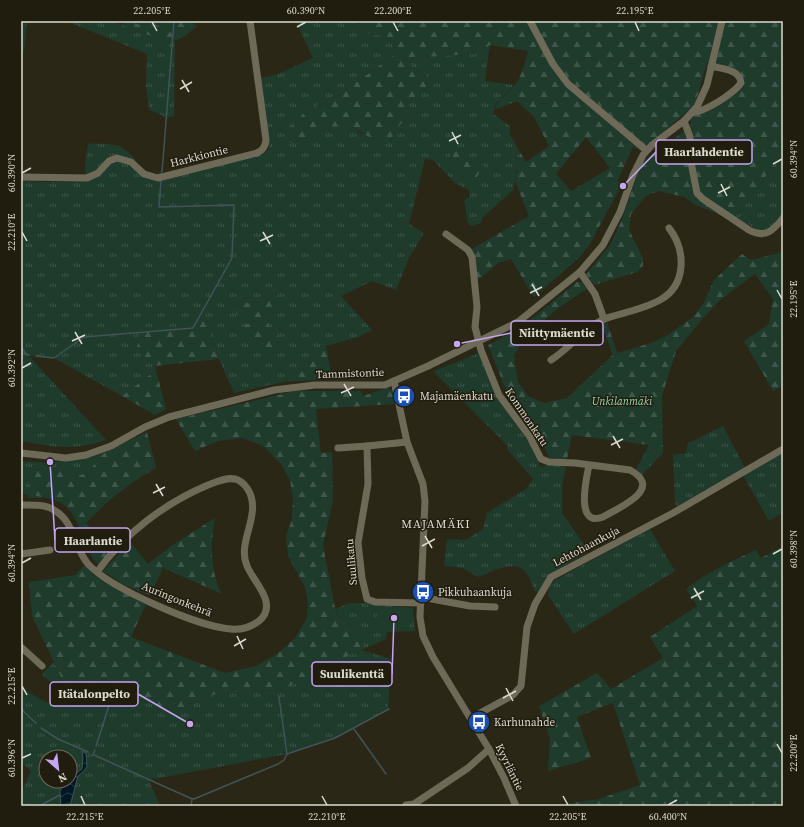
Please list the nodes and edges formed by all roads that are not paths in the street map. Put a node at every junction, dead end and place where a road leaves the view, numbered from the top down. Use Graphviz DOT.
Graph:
graph roads {
  1 [pos="250,21"];
  2 [pos="530,21"];
  3 [pos="722,21"];
  4 [pos="711,66"];
  5 [pos="692,113"];
  6 [pos="684,121"];
  7 [pos="646,150"];
  8 [pos="21,177"];
  9 [pos="783,218"];
  10 [pos="669,228"];
  11 [pos="446,234"];
  12 [pos="580,272"];
  13 [pos="604,319"];
  14 [pos="479,342"];
  15 [pos="551,360"];
  16 [pos="394,381"];
  17 [pos="407,442"];
  18 [pos="367,446"];
  19 [pos="338,448"];
  20 [pos="783,449"];
  21 [pos="21,453"];
  22 [pos="589,465"];
  23 [pos="21,505"];
  24 [pos="50,550"];
  25 [pos="21,554"];
  26 [pos="96,572"];
  27 [pos="421,600"];
  28 [pos="496,607"];
  29 [pos="21,647"];
  30 [pos="42,666"];
  31 [pos="471,718"];
  32 [pos="489,749"];
  33 [pos="406,805"];
  34 [pos="516,806"];
  1 -- 8 [label="street, Harkkiontie"];
  2 -- 7 [label="street"];
  3 -- 4 [label="street, Tammistontie"];
  4 -- 5 [label="street, Tammistontie"];
  4 -- 5 [label="street"];
  5 -- 6 [label="street, Tammistontie"];
  6 -- 7 [label="street, Tammistontie"];
  6 -- 9 [label="street"];
  7 -- 12 [label="street, Tammistontie"];
  10 -- 13 [label="street"];
  11 -- 14 [label="street"];
  12 -- 13 [label="street"];
  12 -- 14 [label="street, Tammistontie"];
  13 -- 15 [label="street"];
  14 -- 16 [label="street, Tammistontie"];
  14 -- 22 [label="street, Kommonkatu"];
  16 -- 17 [label="street"];
  16 -- 21 [label="street, Tammistontie"];
  17 -- 18 [label="street"];
  17 -- 27 [label="street"];
  18 -- 19 [label="street"];
  18 -- 27 [label="street, Suulikatu"];
  20 -- 31 [label="street, Lehtohaankuja"];
  22 -- 22 [label="street, Kommonkatu"];
  23 -- 26 [label="street, Auringonkehrä"];
  24 -- 25 [label="street"];
  26 -- 26 [label="street, Auringonkehrä"];
  27 -- 28 [label="street"];
  27 -- 31 [label="street"];
  29 -- 30 [label="street"];
  31 -- 32 [label="street, Kyyrläntie"];
  32 -- 33 [label="street"];
  32 -- 34 [label="street, Kyyrläntie"];
}
